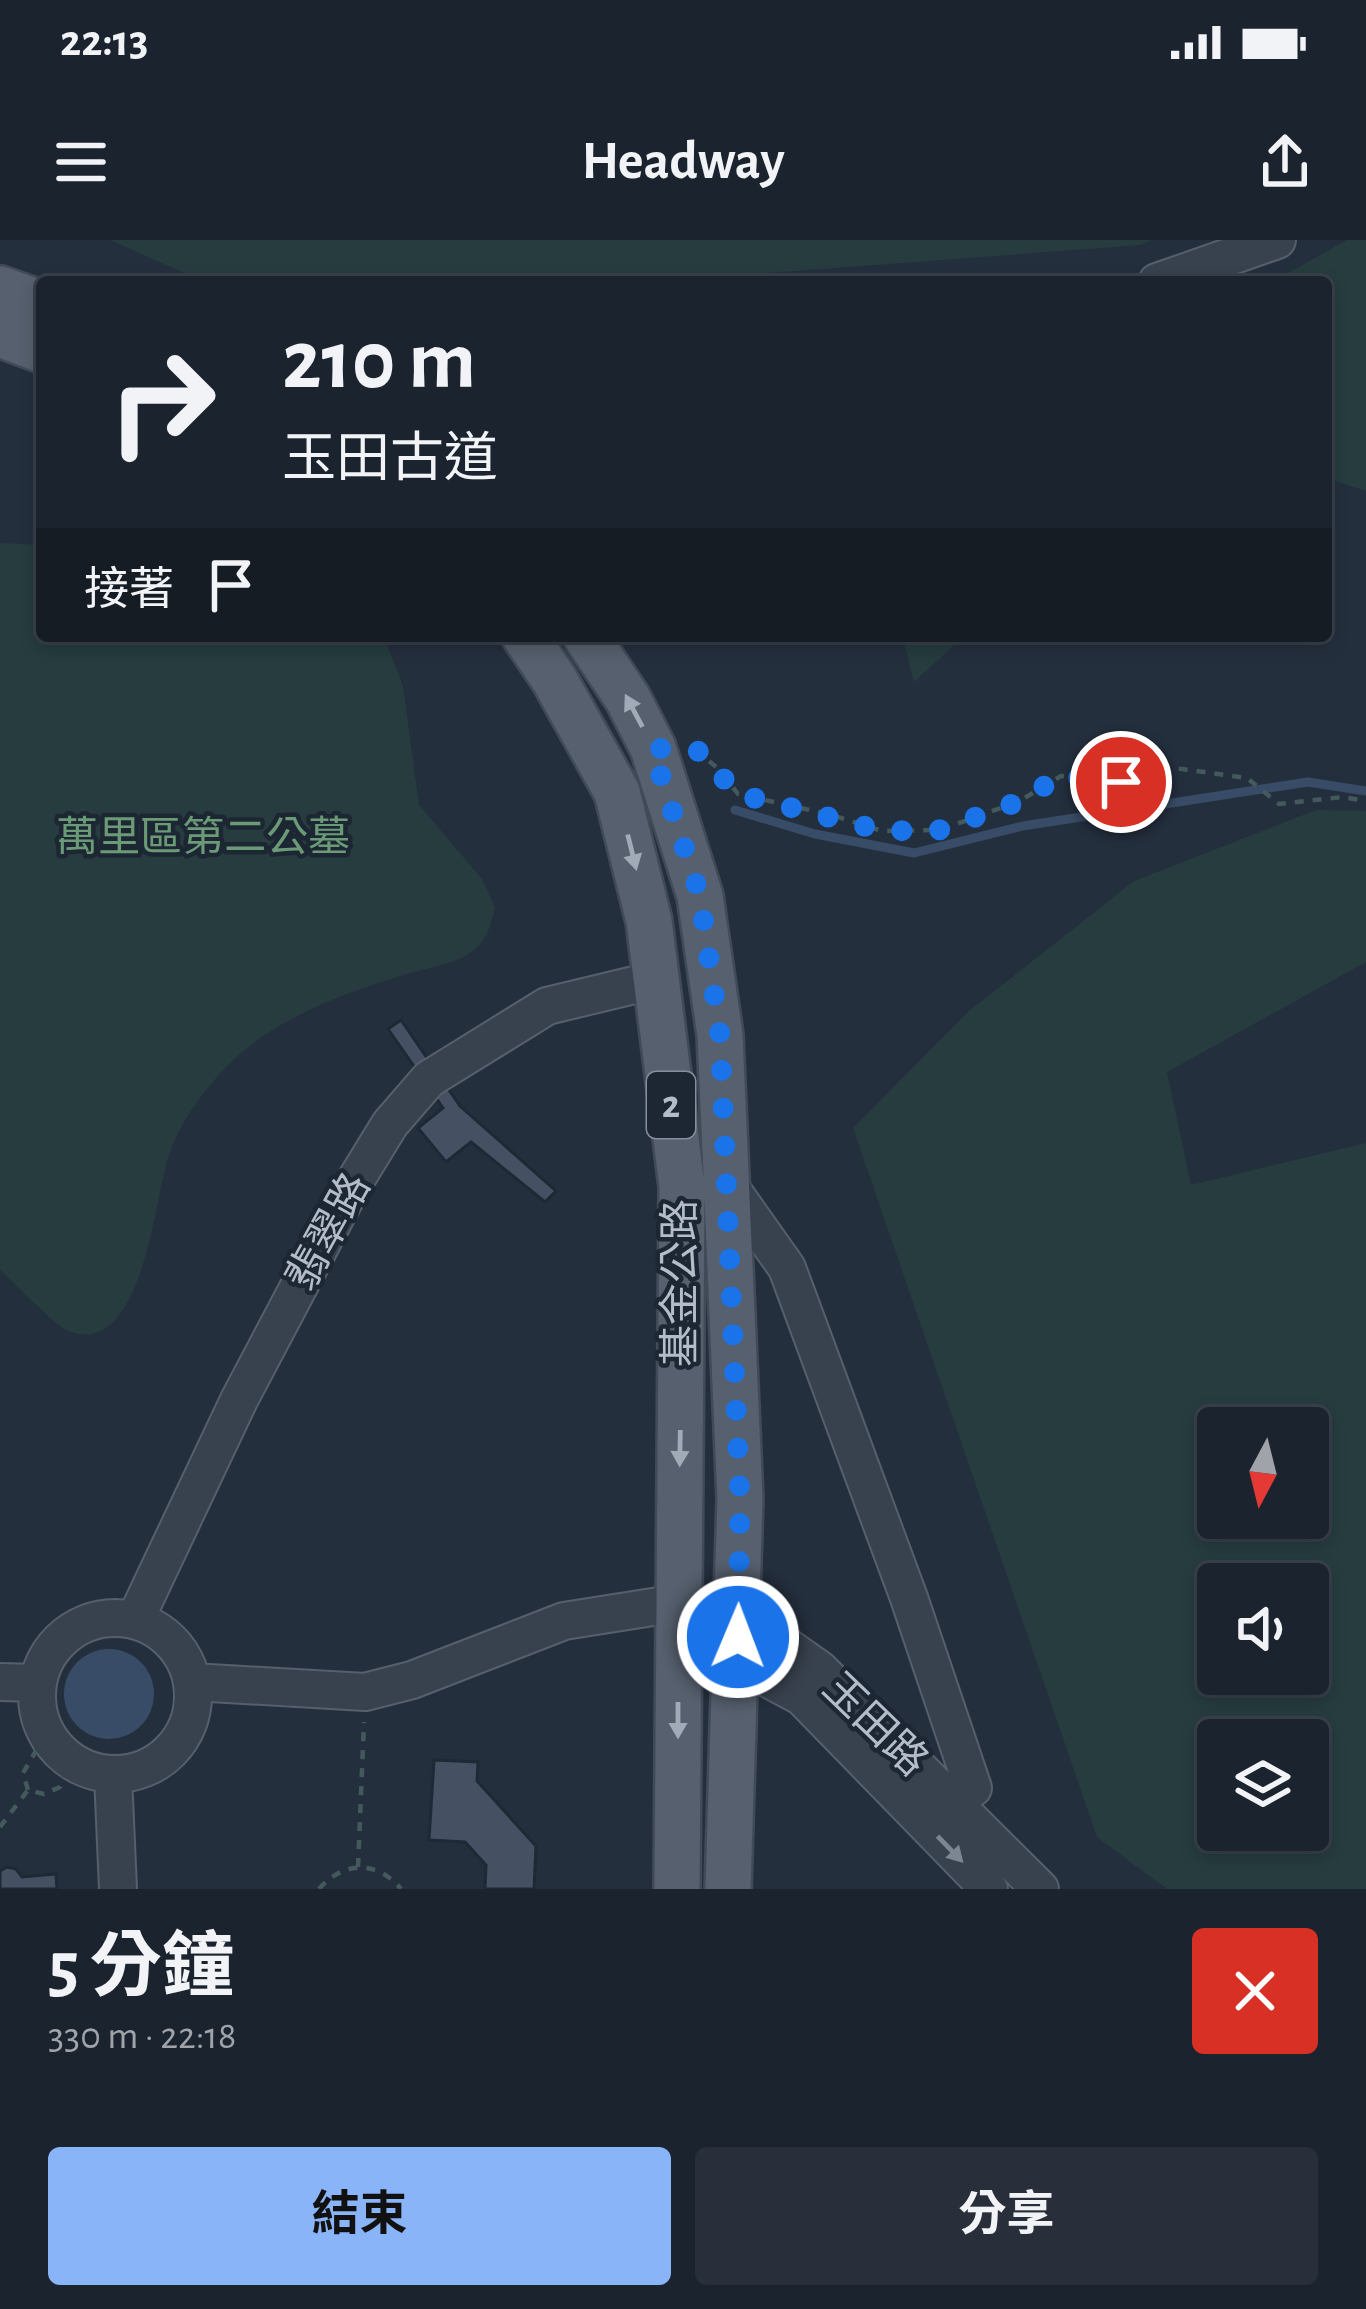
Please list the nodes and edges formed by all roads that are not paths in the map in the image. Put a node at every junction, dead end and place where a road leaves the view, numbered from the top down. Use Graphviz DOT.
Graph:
graph roads {
  1 [pos="1277,240"];
  2 [pos="1174,276"];
  3 [pos="0,289"];
  4 [pos="36,302"];
  5 [pos="0,334"];
  6 [pos="36,348"];
  7 [pos="529,642"];
  8 [pos="590,642"];
  9 [pos="656,980"];
  10 [pos="728,1183"];
  11 [pos="678,1603"];
  12 [pos="738,1612"];
  13 [pos="134,1620"];
  14 [pos="737,1661"];
  15 [pos="18,1682"];
  16 [pos="193,1682"];
  17 [pos="113,1774"];
  18 [pos="973,1788"];
  19 [pos="118,1889"];
  20 [pos="677,1889"];
  21 [pos="728,1889"];
  22 [pos="989,1889"];
  23 [pos="1040,1889"];
  1 -- 2 [label="street"];
  3 -- 4 [label="main road"];
  5 -- 6 [label="main road"];
  7 -- 9 [label="main road, 基金公路 / 2, one-way"];
  10 -- 8 [label="main road, 基金公路 / 2, one-way"];
  9 -- 11 [label="main road, 基金公路 / 2, one-way"];
  9 -- 13 [label="street, 翡翠路"];
  10 -- 12 [label="main road, 基金公路 / 2"];
  10 -- 18 [label="street"];
  11 -- 12 [label="street, 玉田路"];
  11 -- 14 [label="street, 玉田路"];
  11 -- 16 [label="street"];
  11 -- 20 [label="main road, 基金公路 / 2, one-way"];
  12 -- 14 [label="main road, 基金公路 / 2"];
  12 -- 23 [label="street, 玉田路"];
  13 -- 15 [label="street"];
  13 -- 16 [label="street"];
  14 -- 21 [label="main road, 基金公路 / 2"];
  14 -- 22 [label="street, 玉田路, one-way"];
  15 -- 17 [label="street"];
  16 -- 17 [label="street"];
  17 -- 19 [label="street"];
}
